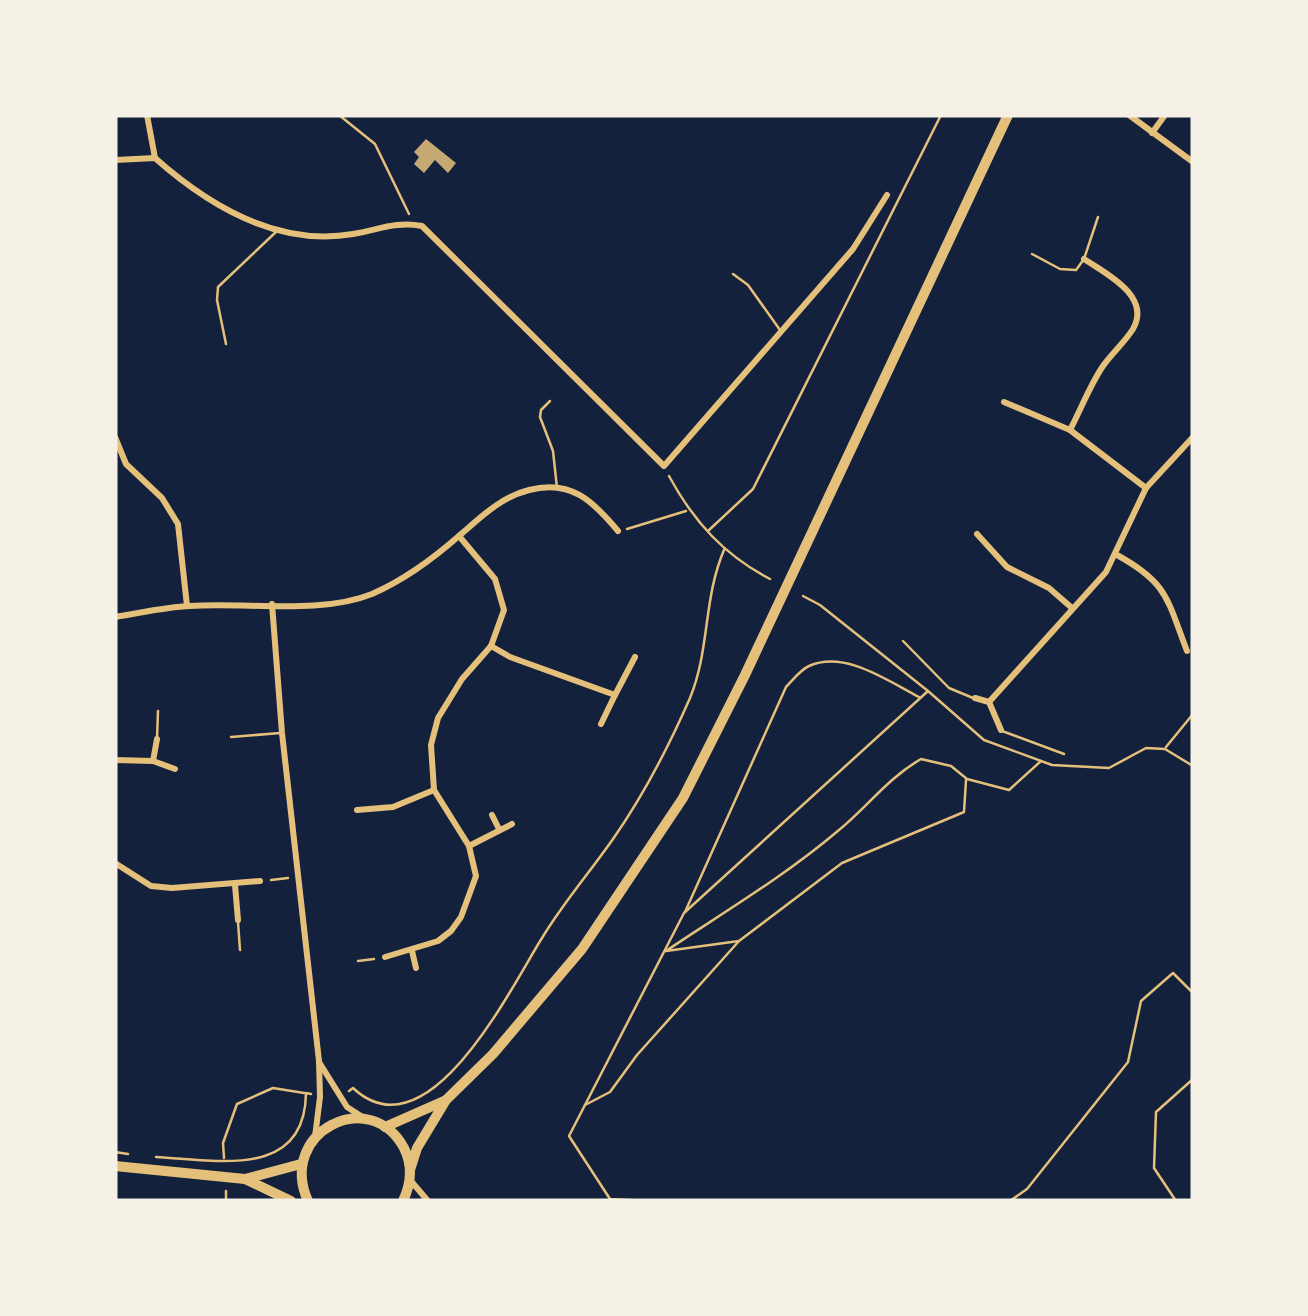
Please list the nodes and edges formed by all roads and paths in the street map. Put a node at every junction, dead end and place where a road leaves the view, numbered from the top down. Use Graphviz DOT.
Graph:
graph roads {
  1 [pos="147,115"];
  2 [pos="340,115"];
  3 [pos="941,115"];
  4 [pos="1008,115"];
  5 [pos="1128,115"];
  6 [pos="1166,115"];
  7 [pos="1152,133"];
  8 [pos="155,158"];
  9 [pos="115,160"];
  10 [pos="1193,162"];
  11 [pos="887,195"];
  12 [pos="1098,217"];
  13 [pos="410,224"];
  14 [pos="278,230"];
  15 [pos="1032,254"];
  16 [pos="1084,259"];
  17 [pos="734,274"];
  18 [pos="781,331"];
  19 [pos="226,344"];
  20 [pos="550,401"];
  21 [pos="1004,402"];
  22 [pos="1070,430"];
  23 [pos="1193,437"];
  24 [pos="115,438"];
  25 [pos="664,466"];
  26 [pos="557,488"];
  27 [pos="1146,488"];
  28 [pos="688,511"];
  29 [pos="618,531"];
  30 [pos="708,531"];
  31 [pos="977,534"];
  32 [pos="459,536"];
  33 [pos="724,550"];
  34 [pos="1117,554"];
  35 [pos="770,578"];
  36 [pos="803,596"];
  37 [pos="272,604"];
  38 [pos="187,606"];
  39 [pos="1072,608"];
  40 [pos="115,617"];
  41 [pos="903,641"];
  42 [pos="491,646"];
  43 [pos="1187,652"];
  44 [pos="635,657"];
  45 [pos="615,695"];
  46 [pos="920,698"];
  47 [pos="975,698"];
  48 [pos="989,702"];
  49 [pos="158,711"];
  50 [pos="1193,714"];
  51 [pos="956,715"];
  52 [pos="601,724"];
  53 [pos="1001,730"];
  54 [pos="282,733"];
  55 [pos="231,737"];
  56 [pos="158,740"];
  57 [pos="1165,748"];
  58 [pos="1064,754"];
  59 [pos="115,760"];
  60 [pos="153,761"];
  61 [pos="1041,762"];
  62 [pos="188,768"];
  63 [pos="175,769"];
  64 [pos="966,779"];
  65 [pos="434,790"];
  66 [pos="358,810"];
  67 [pos="492,815"];
  68 [pos="512,824"];
  69 [pos="498,829"];
  70 [pos="469,846"];
  71 [pos="115,863"];
  72 [pos="297,877"];
  73 [pos="260,882"];
  74 [pos="235,885"];
  75 [pos="684,913"];
  76 [pos="238,920"];
  77 [pos="739,940"];
  78 [pos="240,950"];
  79 [pos="412,951"];
  80 [pos="664,951"];
  81 [pos="385,957"];
  82 [pos="358,962"];
  83 [pos="416,968"];
  84 [pos="1193,994"];
  85 [pos="319,1061"];
  86 [pos="1193,1079"];
  87 [pos="348,1092"];
  88 [pos="446,1100"];
  89 [pos="584,1106"];
  90 [pos="366,1120"];
  91 [pos="386,1128"];
  92 [pos="314,1136"];
  93 [pos="115,1152"];
  94 [pos="129,1154"];
  95 [pos="142,1156"];
  96 [pos="224,1162"];
  97 [pos="301,1164"];
  98 [pos="115,1166"];
  99 [pos="410,1175"];
  100 [pos="220,1179"];
  101 [pos="245,1179"];
  102 [pos="608,1200"];
  103 [pos="624,1200"];
  104 [pos="226,1201"];
  105 [pos="292,1201"];
  106 [pos="308,1201"];
  107 [pos="402,1201"];
  108 [pos="428,1201"];
  109 [pos="647,1201"];
  110 [pos="1010,1201"];
  111 [pos="1176,1201"];
  1 -- 8 [label="street"];
  2 -- 13 [label="path"];
  3 -- 30 [label="path"];
  4 -- 88 [label="main road"];
  5 -- 7 [label="street"];
  6 -- 7 [label="street"];
  7 -- 10 [label="street"];
  8 -- 9 [label="street"];
  8 -- 14 [label="street"];
  11 -- 18 [label="street"];
  12 -- 16 [label="lane"];
  13 -- 14 [label="street"];
  13 -- 25 [label="street"];
  14 -- 19 [label="lane"];
  15 -- 16 [label="lane"];
  16 -- 22 [label="street"];
  17 -- 18 [label="lane"];
  18 -- 25 [label="street"];
  20 -- 26 [label="lane"];
  21 -- 22 [label="street"];
  22 -- 27 [label="street"];
  23 -- 27 [label="street"];
  24 -- 38 [label="street"];
  25 -- 28 [label="path"];
  26 -- 29 [label="street"];
  26 -- 32 [label="street"];
  27 -- 34 [label="street"];
  28 -- 29 [label="path"];
  28 -- 30 [label="path"];
  30 -- 33 [label="path"];
  31 -- 39 [label="street"];
  32 -- 37 [label="street"];
  32 -- 42 [label="street"];
  33 -- 35 [label="path"];
  33 -- 87 [label="path"];
  34 -- 39 [label="street"];
  34 -- 43 [label="street"];
  36 -- 46 [label="path"];
  37 -- 38 [label="street"];
  37 -- 54 [label="street"];
  38 -- 40 [label="street"];
  39 -- 48 [label="street"];
  41 -- 47 [label="lane"];
  42 -- 45 [label="street"];
  42 -- 65 [label="street"];
  44 -- 45 [label="street"];
  45 -- 52 [label="street"];
  46 -- 75 [label="path"];
  46 -- 75 [label="path"];
  47 -- 48 [label="street"];
  47 -- 51 [label="path"];
  48 -- 53 [label="street"];
  49 -- 56 [label="lane"];
  50 -- 57 [label="path"];
  53 -- 58 [label="lane"];
  54 -- 55 [label="lane"];
  54 -- 72 [label="street"];
  56 -- 60 [label="street"];
  59 -- 60 [label="street"];
  60 -- 63 [label="street"];
  61 -- 64 [label="path"];
  62 -- 63 [label="lane"];
  64 -- 77 [label="path"];
  64 -- 80 [label="path"];
  65 -- 66 [label="street"];
  65 -- 70 [label="street"];
  67 -- 69 [label="street"];
  68 -- 69 [label="street"];
  69 -- 70 [label="street"];
  70 -- 79 [label="street"];
  71 -- 74 [label="street"];
  72 -- 73 [label="path"];
  72 -- 85 [label="street"];
  73 -- 74 [label="street"];
  74 -- 76 [label="street"];
  75 -- 80 [label="path"];
  76 -- 78 [label="lane"];
  77 -- 80 [label="path"];
  77 -- 89 [label="path"];
  79 -- 81 [label="street"];
  79 -- 83 [label="street"];
  80 -- 89 [label="path"];
  81 -- 82 [label="path"];
  84 -- 110 [label="path"];
  85 -- 90 [label="street"];
  85 -- 92 [label="street"];
  86 -- 111 [label="path"];
  88 -- 91 [label="main road"];
  88 -- 99 [label="main road"];
  89 -- 102 [label="path"];
  90 -- 91 [label="main road"];
  90 -- 92 [label="main road"];
  91 -- 99 [label="main road"];
  92 -- 97 [label="main road"];
  93 -- 94 [label="path"];
  95 -- 96 [label="path"];
  97 -- 101 [label="main road"];
  97 -- 106 [label="main road"];
  98 -- 100 [label="main road"];
  99 -- 107 [label="main road"];
  99 -- 108 [label="street"];
  100 -- 101 [label="main road"];
  100 -- 104 [label="path"];
  101 -- 105 [label="main road"];
  102 -- 103 [label="path"];
  103 -- 109 [label="path"];
}
